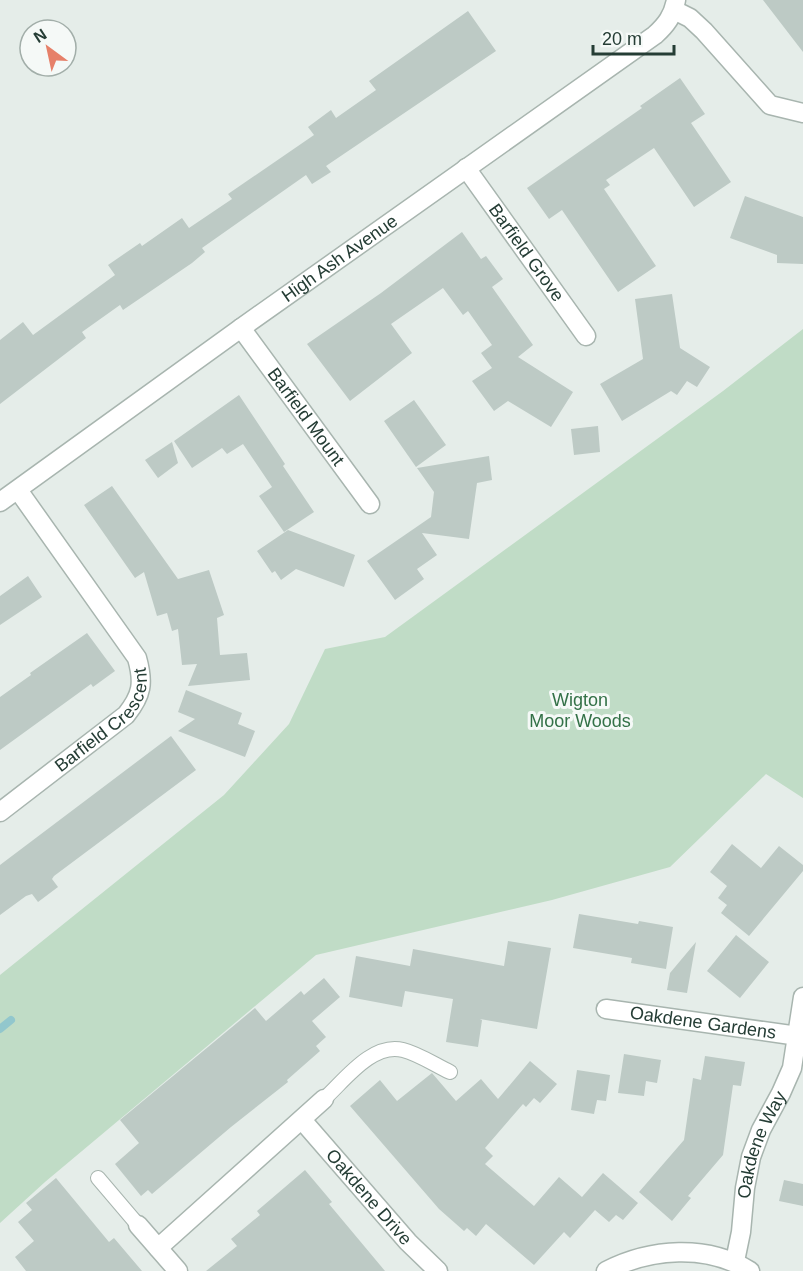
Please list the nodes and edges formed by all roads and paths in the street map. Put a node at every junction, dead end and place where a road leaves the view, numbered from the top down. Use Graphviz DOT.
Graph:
graph roads {
  1 [pos="675,5"];
  2 [pos="803,113"];
  3 [pos="466,168"];
  4 [pos="241,328"];
  5 [pos="586,336"];
  6 [pos="18,490"];
  7 [pos="0,502"];
  8 [pos="370,504"];
  9 [pos="0,812"];
  10 [pos="803,997"];
  11 [pos="606,1009"];
  12 [pos="798,1036"];
  13 [pos="450,1072"];
  14 [pos="324,1100"];
  15 [pos="302,1120"];
  16 [pos="98,1178"];
  17 [pos="138,1225"];
  18 [pos="158,1248"];
  19 [pos="735,1261"];
  20 [pos="178,1271"];
  21 [pos="438,1271"];
  22 [pos="606,1271"];
  23 [pos="750,1271"];
  1 -- 2 [label="street"];
  1 -- 3 [label="street, High Ash Avenue"];
  3 -- 4 [label="street, High Ash Avenue"];
  3 -- 5 [label="street, Barfield Grove"];
  4 -- 6 [label="street, High Ash Avenue"];
  4 -- 8 [label="street, Barfield Mount"];
  6 -- 7 [label="street, High Ash Avenue"];
  6 -- 9 [label="street, Barfield Crescent"];
  10 -- 12 [label="street, Oakdene Way"];
  11 -- 12 [label="street, Oakdene Gardens"];
  12 -- 19 [label="street, Oakdene Way"];
  13 -- 14 [label="lane"];
  14 -- 15 [label="street"];
  15 -- 18 [label="street"];
  15 -- 21 [label="street, Oakdene Drive"];
  16 -- 17 [label="lane"];
  17 -- 18 [label="street"];
  18 -- 20 [label="street"];
  19 -- 22 [label="street"];
  19 -- 23 [label="street"];
}
